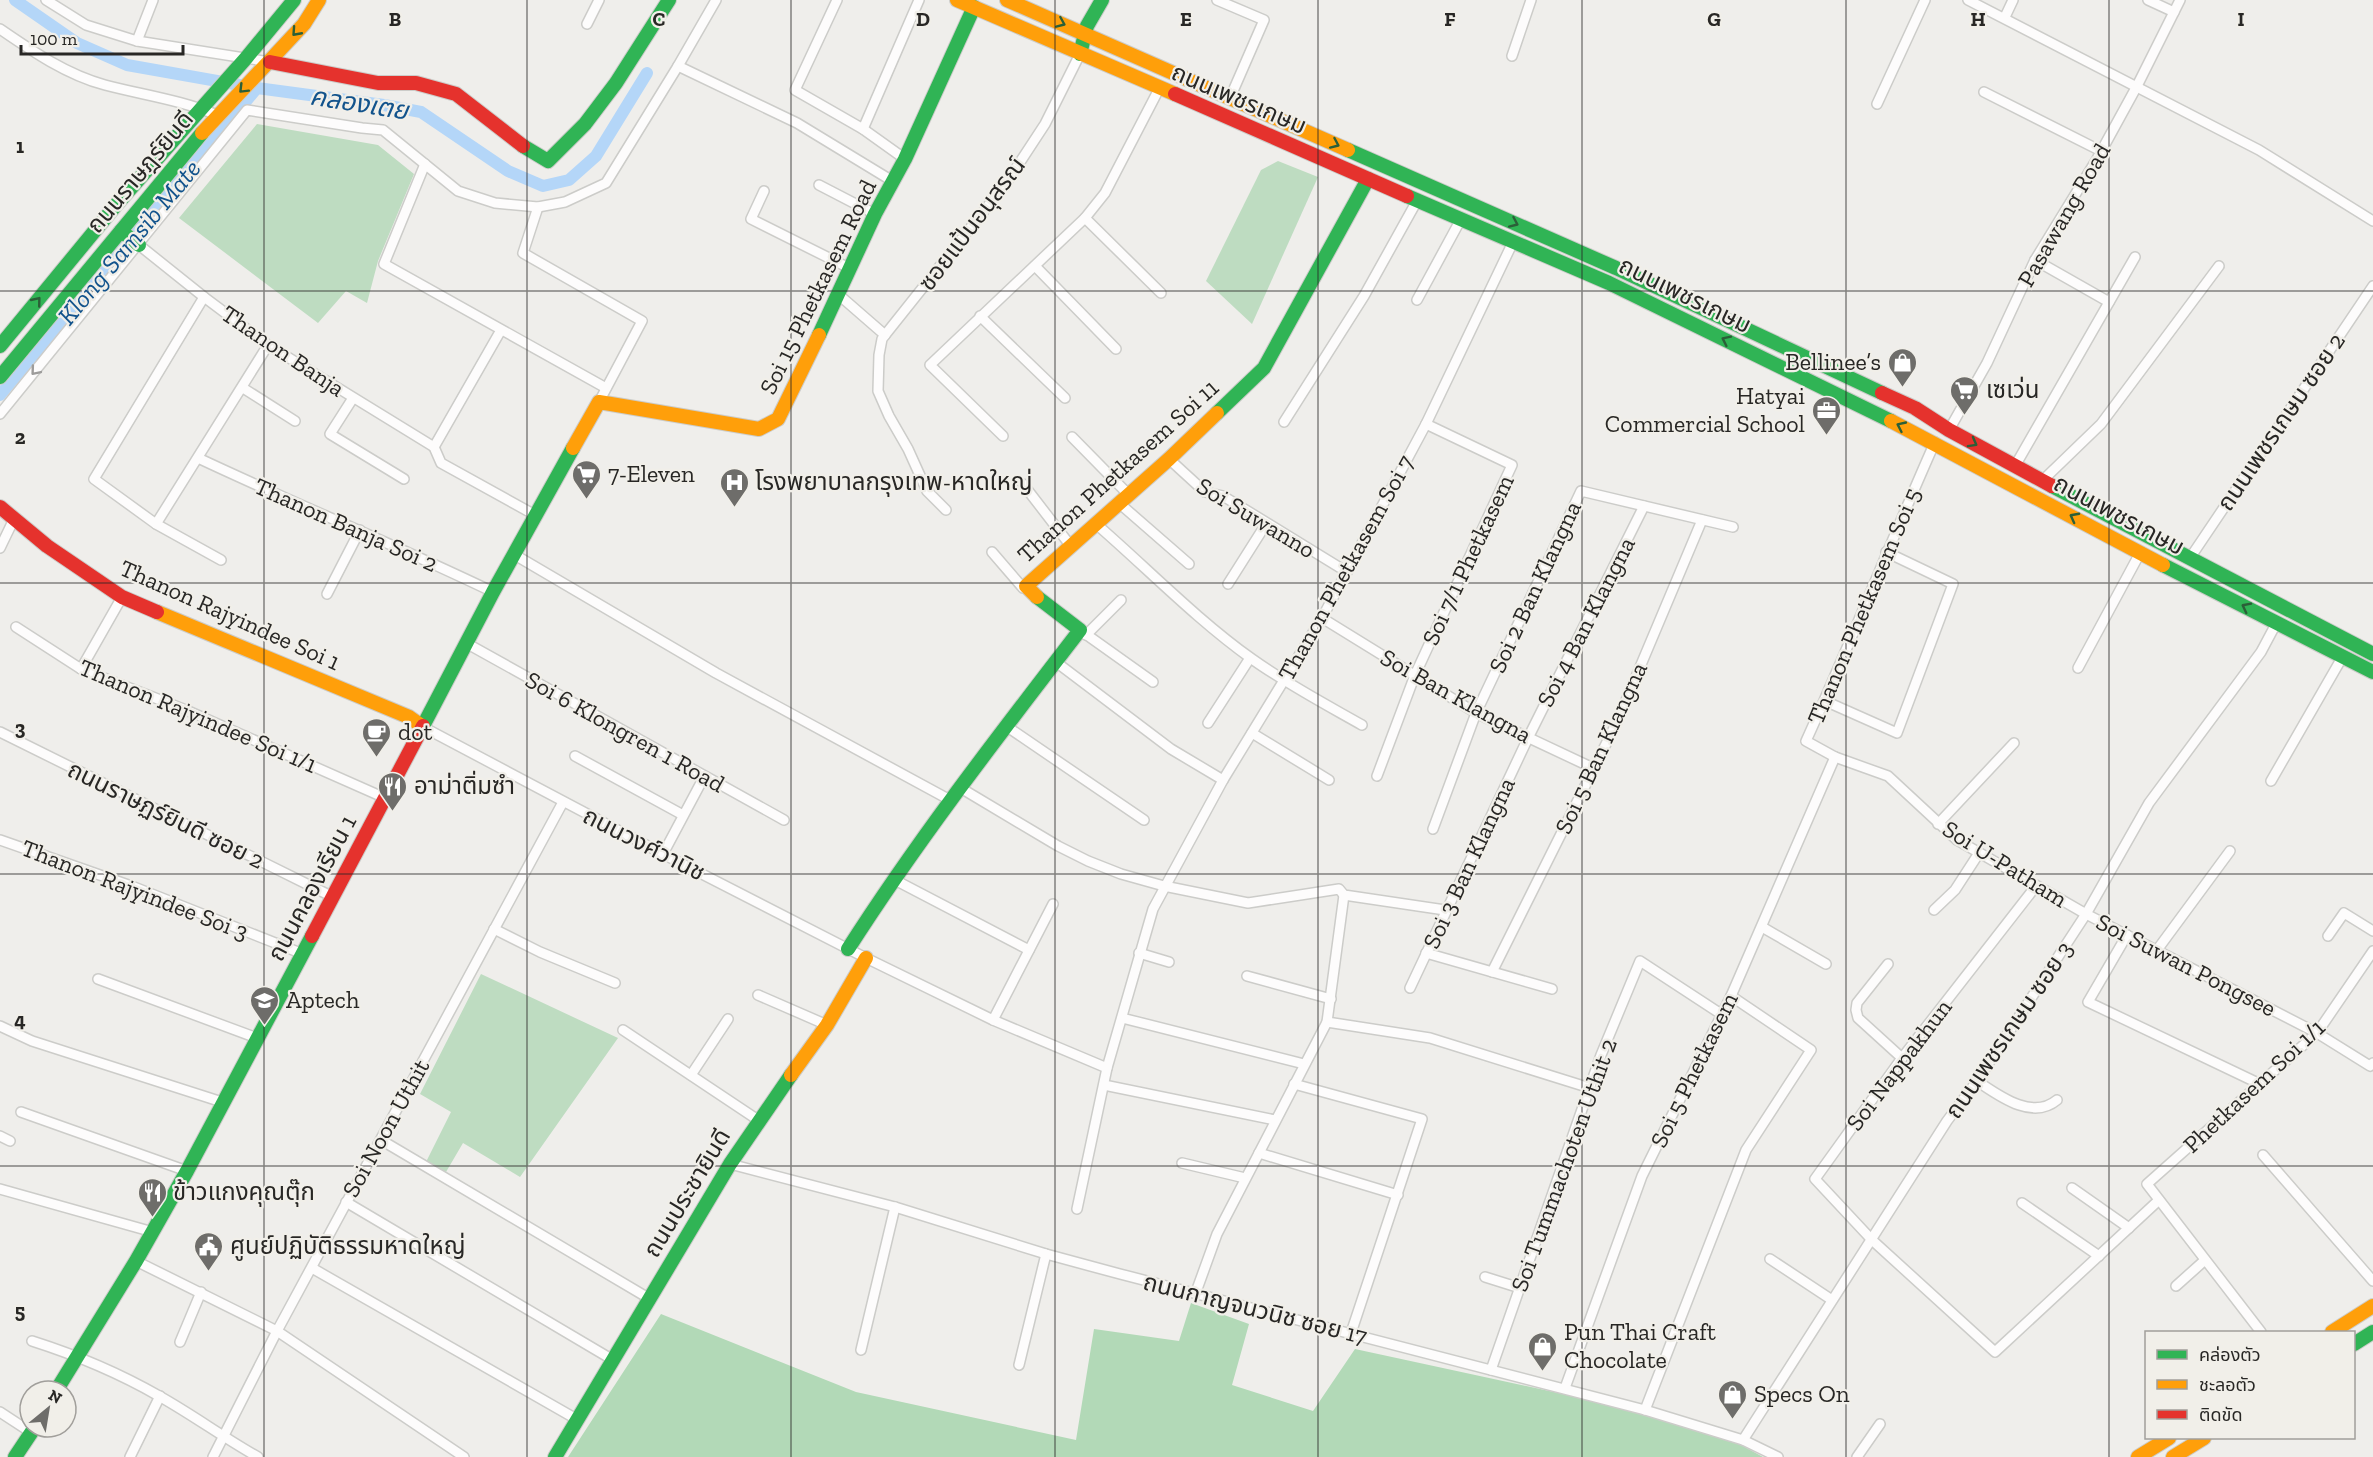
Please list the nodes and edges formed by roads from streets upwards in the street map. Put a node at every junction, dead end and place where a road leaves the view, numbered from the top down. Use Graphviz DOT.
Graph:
graph roads {
  1 [pos="46,0"];
  2 [pos="153,0"];
  3 [pos="294,0"];
  4 [pos="319,0"];
  5 [pos="599,0"];
  6 [pos="669,0"];
  7 [pos="716,0"];
  8 [pos="837,0"];
  9 [pos="919,0"];
  10 [pos="957,0"];
  11 [pos="1007,0"];
  12 [pos="1102,0"];
  13 [pos="1217,0"];
  14 [pos="1531,0"];
  15 [pos="1926,0"];
  16 [pos="1968,0"];
  17 [pos="2013,0"];
  18 [pos="2148,0"];
  19 [pos="2180,0"];
  20 [pos="974,7"];
  21 [pos="2174,12"];
  22 [pos="2005,17"];
  23 [pos="586,24"];
  24 [pos="0,29"];
  25 [pos="1083,32"];
  26 [pos="137,41"];
  27 [pos="1080,54"];
  28 [pos="1512,56"];
  29 [pos="247,57"];
  30 [pos="270,62"];
  31 [pos="678,66"];
  32 [pos="2137,86"];
  33 [pos="1159,89"];
  34 [pos="1984,92"];
  35 [pos="1230,98"];
  36 [pos="1877,104"];
  37 [pos="200,108"];
  38 [pos="217,116"];
  39 [pos="863,129"];
  40 [pos="2101,151"];
  41 [pos="905,159"];
  42 [pos="425,164"];
  43 [pos="1368,179"];
  44 [pos="894,182"];
  45 [pos="819,185"];
  46 [pos="764,191"];
  47 [pos="1418,200"];
  48 [pos="538,207"];
  49 [pos="875,214"];
  50 [pos="1085,218"];
  51 [pos="1461,219"];
  52 [pos="2373,220"];
  53 [pos="120,231"];
  54 [pos="1513,242"];
  55 [pos="139,245"];
  56 [pos="2135,257"];
  57 [pos="2035,260"];
  58 [pos="1035,266"];
  59 [pos="2219,266"];
  60 [pos="1616,268"];
  61 [pos="851,269"];
  62 [pos="1609,283"];
  63 [pos="2373,286"];
  64 [pos="1161,293"];
  65 [pos="839,295"];
  66 [pos="204,297"];
  67 [pos="1417,300"];
  68 [pos="2109,303"];
  69 [pos="980,316"];
  70 [pos="501,330"];
  71 [pos="885,335"];
  72 [pos="268,345"];
  73 [pos="0,346"];
  74 [pos="1116,349"];
  75 [pos="0,377"];
  76 [pos="243,388"];
  77 [pos="606,388"];
  78 [pos="353,398"];
  79 [pos="1065,398"];
  80 [pos="599,402"];
  81 [pos="0,414"];
  82 [pos="295,421"];
  83 [pos="1284,422"];
  84 [pos="1426,424"];
  85 [pos="1949,430"];
  86 [pos="1003,436"];
  87 [pos="1072,437"];
  88 [pos="1935,442"];
  89 [pos="434,447"];
  90 [pos="198,458"];
  91 [pos="1169,459"];
  92 [pos="2015,466"];
  93 [pos="404,479"];
  94 [pos="2042,482"];
  95 [pos="1023,484"];
  96 [pos="1124,498"];
  97 [pos="1644,506"];
  98 [pos="0,507"];
  99 [pos="946,510"];
  100 [pos="536,515"];
  101 [pos="14,519"];
  102 [pos="1702,520"];
  103 [pos="1095,523"];
  104 [pos="156,524"];
  105 [pos="1266,524"];
  106 [pos="1733,527"];
  107 [pos="360,530"];
  108 [pos="1070,545"];
  109 [pos="0,548"];
  110 [pos="992,552"];
  111 [pos="1886,552"];
  112 [pos="2140,553"];
  113 [pos="515,555"];
  114 [pos="2190,558"];
  115 [pos="221,560"];
  116 [pos="1189,564"];
  117 [pos="1347,572"];
  118 [pos="1228,584"];
  119 [pos="1023,588"];
  120 [pos="493,592"];
  121 [pos="327,594"];
  122 [pos="122,597"];
  123 [pos="1121,600"];
  124 [pos="1322,618"];
  125 [pos="2277,622"];
  126 [pos="2319,626"];
  127 [pos="16,627"];
  128 [pos="1083,633"];
  129 [pos="2310,638"];
  130 [pos="466,643"];
  131 [pos="2373,654"];
  132 [pos="2343,656"];
  133 [pos="1250,658"];
  134 [pos="1056,662"];
  135 [pos="2078,668"];
  136 [pos="81,669"];
  137 [pos="2373,672"];
  138 [pos="1415,675"];
  139 [pos="1284,681"];
  140 [pos="1153,682"];
  141 [pos="1825,701"];
  142 [pos="1476,713"];
  143 [pos="1208,723"];
  144 [pos="1362,725"];
  145 [pos="1006,726"];
  146 [pos="423,727"];
  147 [pos="0,732"];
  148 [pos="1252,733"];
  149 [pos="1528,738"];
  150 [pos="2014,743"];
  151 [pos="575,756"];
  152 [pos="1835,757"];
  153 [pos="1593,768"];
  154 [pos="704,777"];
  155 [pos="1377,777"];
  156 [pos="1223,780"];
  157 [pos="1329,780"];
  158 [pos="2271,781"];
  159 [pos="959,787"];
  160 [pos="385,798"];
  161 [pos="950,800"];
  162 [pos="564,802"];
  163 [pos="683,815"];
  164 [pos="784,820"];
  165 [pos="1144,820"];
  166 [pos="1938,824"];
  167 [pos="1433,829"];
  168 [pos="0,840"];
  169 [pos="2230,851"];
  170 [pos="1979,853"];
  171 [pos="663,854"];
  172 [pos="893,879"];
  173 [pos="1164,886"];
  174 [pos="2036,886"];
  175 [pos="1344,895"];
  176 [pos="333,897"];
  177 [pos="1053,904"];
  178 [pos="1445,910"];
  179 [pos="1934,910"];
  180 [pos="2086,914"];
  181 [pos="1762,927"];
  182 [pos="494,929"];
  183 [pos="2373,930"];
  184 [pos="2127,935"];
  185 [pos="2328,936"];
  186 [pos="848,949"];
  187 [pos="1029,950"];
  188 [pos="2157,950"];
  189 [pos="2373,951"];
  190 [pos="1139,953"];
  191 [pos="1426,953"];
  192 [pos="303,954"];
  193 [pos="866,958"];
  194 [pos="1168,962"];
  195 [pos="1826,964"];
  196 [pos="1888,964"];
  197 [pos="1492,972"];
  198 [pos="1247,976"];
  199 [pos="98,979"];
  200 [pos="615,983"];
  201 [pos="1410,988"];
  202 [pos="1552,989"];
  203 [pos="758,995"];
  204 [pos="1731,996"];
  205 [pos="1331,999"];
  206 [pos="1721,1014"];
  207 [pos="1122,1018"];
  208 [pos="728,1019"];
  209 [pos="993,1020"];
  210 [pos="1327,1022"];
  211 [pos="827,1025"];
  212 [pos="0,1026"];
  213 [pos="623,1030"];
  214 [pos="2317,1033"];
  215 [pos="257,1038"];
  216 [pos="1902,1058"];
  217 [pos="2373,1063"];
  218 [pos="1304,1064"];
  219 [pos="1107,1068"];
  220 [pos="691,1075"];
  221 [pos="1977,1080"];
  222 [pos="2260,1083"];
  223 [pos="1294,1084"];
  224 [pos="1104,1085"];
  225 [pos="1590,1088"];
  226 [pos="2057,1100"];
  227 [pos="222,1102"];
  228 [pos="21,1112"];
  229 [pos="758,1120"];
  230 [pos="1275,1120"];
  231 [pos="0,1136"];
  232 [pos="381,1140"];
  233 [pos="10,1141"];
  234 [pos="1259,1153"];
  235 [pos="2263,1155"];
  236 [pos="1182,1163"];
  237 [pos="730,1164"];
  238 [pos="187,1171"];
  239 [pos="1245,1179"];
  240 [pos="2072,1188"];
  241 [pos="0,1189"];
  242 [pos="1398,1195"];
  243 [pos="2159,1200"];
  244 [pos="346,1202"];
  245 [pos="2022,1203"];
  246 [pos="895,1207"];
  247 [pos="1077,1209"];
  248 [pos="2129,1228"];
  249 [pos="153,1232"];
  250 [pos="1872,1240"];
  251 [pos="1046,1254"];
  252 [pos="2099,1256"];
  253 [pos="1770,1259"];
  254 [pos="2205,1260"];
  255 [pos="136,1261"];
  256 [pos="312,1268"];
  257 [pos="1485,1277"];
  258 [pos="2373,1281"];
  259 [pos="2176,1286"];
  260 [pos="1520,1288"];
  261 [pos="201,1292"];
  262 [pos="1196,1292"];
  263 [pos="650,1299"];
  264 [pos="1832,1300"];
  265 [pos="2373,1306"];
  266 [pos="277,1331"];
  267 [pos="2260,1331"];
  268 [pos="2334,1331"];
  269 [pos="2373,1332"];
  270 [pos="1351,1333"];
  271 [pos="32,1341"];
  272 [pos="180,1342"];
  273 [pos="2355,1343"];
  274 [pos="861,1350"];
  275 [pos="77,1356"];
  276 [pos="613,1360"];
  277 [pos="1019,1365"];
  278 [pos="1491,1371"];
  279 [pos="63,1379"];
  280 [pos="1565,1388"];
  281 [pos="160,1396"];
  282 [pos="1645,1410"];
  283 [pos="0,1412"];
  284 [pos="578,1420"];
  285 [pos="18,1422"];
  286 [pos="1880,1424"];
  287 [pos="223,1438"];
  288 [pos="27,1439"];
  289 [pos="2166,1439"];
  290 [pos="2201,1439"];
  291 [pos="1743,1440"];
  292 [pos="2143,1456"];
  293 [pos="15,1457"];
  294 [pos="130,1457"];
  295 [pos="213,1457"];
  296 [pos="258,1457"];
  297 [pos="464,1457"];
  298 [pos="555,1457"];
  299 [pos="1778,1457"];
  300 [pos="1857,1457"];
  301 [pos="2173,1457"];
  1 -- 26 [label="street"];
  2 -- 26 [label="street"];
  3 -- 29 [label="street, ถนนราษฎร์ยินดี"];
  4 -- 30 [label="street, ถนนราษฎร์ยินดี, one-way"];
  5 -- 23 [label="street"];
  6 -- 30 [label="street"];
  7 -- 31 [label="street"];
  8 -- 39 [label="street"];
  9 -- 39 [label="street"];
  10 -- 20 [label="street, ถนนเพชรเกษม"];
  11 -- 25 [label="street, ถนนเพชรเกษม, one-way"];
  12 -- 25 [label="street"];
  13 -- 35 [label="street"];
  14 -- 28 [label="street"];
  15 -- 36 [label="street"];
  16 -- 22 [label="street"];
  17 -- 22 [label="street"];
  18 -- 21 [label="street"];
  19 -- 21 [label="street, Pasawang Road"];
  20 -- 27 [label="street, ถนนเพชรเกษม"];
  20 -- 41 [label="street, Soi 15 Phetkasem Road"];
  21 -- 32 [label="street, Pasawang Road"];
  22 -- 32 [label="street"];
  24 -- 37 [label="street"];
  25 -- 27 [label="street"];
  25 -- 35 [label="street, ถนนเพชรเกษม"];
  26 -- 29 [label="street"];
  27 -- 33 [label="street, ถนนเพชรเกษม"];
  27 -- 71 [label="street, ซอยแป้นอนุสรณ์"];
  29 -- 30 [label="street"];
  29 -- 37 [label="street, ถนนราษฎร์ยินดี"];
  30 -- 38 [label="street, ถนนราษฎร์ยินดี, one-way"];
  31 -- 44 [label="street"];
  31 -- 48 [label="street"];
  32 -- 40 [label="street, Pasawang Road"];
  32 -- 52 [label="street"];
  33 -- 43 [label="street, ถนนเพชรเกษม"];
  33 -- 50 [label="street"];
  34 -- 40 [label="street"];
  35 -- 60 [label="street, ถนนเพชรเกษม, one-way"];
  37 -- 38 [label="street"];
  73 -- 37 [label="street, ถนนราษฎร์ยินดี, one-way"];
  38 -- 53 [label="street, ถนนราษฎร์ยินดี"];
  39 -- 41 [label="street"];
  40 -- 57 [label="street, Pasawang Road"];
  41 -- 44 [label="street, Soi 15 Phetkasem Road"];
  42 -- 48 [label="street"];
  42 -- 55 [label="street"];
  42 -- 70 [label="street"];
  43 -- 47 [label="street, ถนนเพชรเกษม"];
  43 -- 91 [label="street, Thanon Phetkasem Soi 11"];
  44 -- 49 [label="street, Soi 15 Phetkasem Road"];
  45 -- 49 [label="street"];
  46 -- 61 [label="street"];
  47 -- 51 [label="street, ถนนเพชรเกษม"];
  47 -- 83 [label="street"];
  48 -- 77 [label="street"];
  49 -- 61 [label="street, Soi 15 Phetkasem Road"];
  50 -- 58 [label="street"];
  50 -- 64 [label="street"];
  51 -- 54 [label="street, ถนนเพชรเกษม"];
  51 -- 67 [label="street"];
  53 -- 55 [label="street"];
  53 -- 75 [label="street, ถนนราษฎร์ยินดี"];
  54 -- 62 [label="street, ถนนเพชรเกษม"];
  54 -- 84 [label="street, Thanon Phetkasem Soi 7"];
  55 -- 66 [label="street, Thanon Banja"];
  55 -- 81 [label="street, one-way"];
  56 -- 68 [label="street"];
  57 -- 68 [label="street"];
  57 -- 85 [label="street, Pasawang Road"];
  58 -- 69 [label="street"];
  58 -- 74 [label="street"];
  59 -- 94 [label="street"];
  60 -- 62 [label="street"];
  60 -- 85 [label="street, ถนนเพชรเกษม"];
  61 -- 65 [label="street, Soi 15 Phetkasem Road"];
  88 -- 62 [label="street, ถนนเพชรเกษม, one-way"];
  63 -- 114 [label="street, ถนนเพชรเกษม ซอย 2"];
  65 -- 71 [label="street"];
  65 -- 80 [label="street, Soi 15 Phetkasem Road"];
  66 -- 72 [label="street, Thanon Banja"];
  66 -- 104 [label="street"];
  68 -- 92 [label="street"];
  69 -- 79 [label="street"];
  69 -- 86 [label="street"];
  70 -- 77 [label="street"];
  70 -- 89 [label="street"];
  71 -- 99 [label="street"];
  72 -- 76 [label="street"];
  72 -- 78 [label="street, Thanon Banja"];
  76 -- 82 [label="street"];
  76 -- 90 [label="street"];
  77 -- 80 [label="street"];
  78 -- 89 [label="street, Thanon Banja"];
  78 -- 93 [label="street"];
  80 -- 100 [label="street, ถนนคลองเรียน 1"];
  84 -- 117 [label="street, Thanon Phetkasem Soi 7"];
  84 -- 138 [label="street, Soi 7/1 Phetkasem"];
  85 -- 92 [label="street, ถนนเพชรเกษม, one-way"];
  87 -- 96 [label="street"];
  88 -- 111 [label="street, Thanon Phetkasem Soi 5"];
  112 -- 88 [label="street, ถนนเพชรเกษม, one-way"];
  89 -- 100 [label="street, Thanon Banja"];
  90 -- 104 [label="street"];
  90 -- 107 [label="street, Thanon Banja Soi 2"];
  91 -- 96 [label="street, Thanon Phetkasem Soi 11"];
  91 -- 105 [label="street, Soi Suwanno"];
  92 -- 94 [label="street, ถนนเพชรเกษม"];
  94 -- 114 [label="street, ถนนเพชรเกษม"];
  95 -- 108 [label="street"];
  96 -- 103 [label="street, Thanon Phetkasem Soi 11"];
  96 -- 116 [label="street"];
  97 -- 102 [label="street, Soi 2 Ban Klangna"];
  97 -- 142 [label="street, Soi 2 Ban Klangna"];
  97 -- 149 [label="street, Soi 4 Ban Klangna"];
  98 -- 101 [label="street, Thanon Rajyindee Soi 1"];
  100 -- 113 [label="street, ถนนคลองเรียน 1"];
  101 -- 109 [label="street"];
  101 -- 122 [label="street, Thanon Rajyindee Soi 1"];
  102 -- 106 [label="street, Soi 2 Ban Klangna"];
  102 -- 153 [label="street, Soi 5 Ban Klangna"];
  103 -- 108 [label="street, Thanon Phetkasem Soi 11"];
  103 -- 133 [label="street"];
  104 -- 115 [label="street"];
  105 -- 117 [label="street, Soi Suwanno"];
  105 -- 118 [label="street"];
  107 -- 120 [label="street, Thanon Banja Soi 2"];
  107 -- 121 [label="street"];
  108 -- 119 [label="street, Thanon Phetkasem Soi 11"];
  110 -- 119 [label="street"];
  111 -- 141 [label="street, Thanon Phetkasem Soi 5"];
  111 -- 141 [label="street"];
  125 -- 112 [label="street, ถนนเพชรเกษม, one-way"];
  112 -- 135 [label="street"];
  113 -- 120 [label="street, ถนนคลองเรียน 1"];
  113 -- 161 [label="street"];
  114 -- 126 [label="street, ถนนเพชรเกษม"];
  117 -- 124 [label="street, Thanon Phetkasem Soi 7"];
  119 -- 128 [label="street, Thanon Phetkasem Soi 11"];
  120 -- 130 [label="street, ถนนคลองเรียน 1"];
  122 -- 136 [label="street"];
  122 -- 146 [label="street, Thanon Rajyindee Soi 1"];
  123 -- 128 [label="street"];
  124 -- 138 [label="street, Soi Ban Klangna"];
  124 -- 139 [label="street, Thanon Phetkasem Soi 7"];
  125 -- 129 [label="street, ถนนเพชรเกษม"];
  125 -- 180 [label="street, ถนนเพชรเกษม ซอย 3"];
  126 -- 129 [label="street"];
  126 -- 131 [label="street, ถนนเพชรเกษม"];
  127 -- 136 [label="street, Thanon Rajyindee Soi 1/1"];
  128 -- 134 [label="street"];
  128 -- 140 [label="street"];
  129 -- 132 [label="street, ถนนเพชรเกษม"];
  130 -- 146 [label="street, ถนนคลองเรียน 1"];
  130 -- 154 [label="street, Soi 6 Klongren 1 Road"];
  132 -- 137 [label="street, ถนนเพชรเกษม"];
  132 -- 158 [label="street"];
  133 -- 139 [label="street"];
  133 -- 143 [label="street"];
  134 -- 145 [label="street"];
  134 -- 156 [label="street"];
  136 -- 160 [label="street, Thanon Rajyindee Soi 1/1"];
  138 -- 142 [label="street, Soi Ban Klangna"];
  138 -- 155 [label="street"];
  139 -- 144 [label="street"];
  139 -- 148 [label="street, Thanon Phetkasem Soi 7"];
  141 -- 152 [label="street, Thanon Phetkasem Soi 5"];
  142 -- 149 [label="street, Soi Ban Klangna"];
  142 -- 167 [label="street, Soi 2 Ban Klangna"];
  145 -- 159 [label="street"];
  145 -- 165 [label="street"];
  146 -- 160 [label="street, ถนนคลองเรียน 1"];
  146 -- 162 [label="street, ถนนวงศ์วานิช"];
  147 -- 176 [label="street, ถนนราษฏร์ยินดี ซอย 2"];
  148 -- 156 [label="street, Thanon Phetkasem Soi 7"];
  148 -- 157 [label="street"];
  149 -- 153 [label="street, Soi Ban Klangna"];
  149 -- 178 [label="street, Soi 3 Ban Klangna"];
  150 -- 166 [label="street"];
  151 -- 163 [label="street"];
  152 -- 166 [label="street, Soi U-Patham"];
  152 -- 181 [label="street, Soi 5 Phetkasem"];
  153 -- 197 [label="street, Soi 5 Ban Klangna"];
  154 -- 163 [label="street"];
  154 -- 164 [label="street, Soi 6 Klongren 1 Road"];
  156 -- 173 [label="street, Thanon Phetkasem Soi 7"];
  159 -- 161 [label="street"];
  159 -- 173 [label="street"];
  160 -- 176 [label="street, ถนนคลองเรียน 1"];
  161 -- 172 [label="street"];
  162 -- 171 [label="street, ถนนวงศ์วานิช"];
  162 -- 182 [label="street, Soi Noon Uthit"];
  163 -- 171 [label="street"];
  166 -- 170 [label="street, Soi U-Patham"];
  168 -- 192 [label="street, Thanon Rajyindee Soi 3"];
  169 -- 188 [label="street"];
  170 -- 174 [label="street, Soi U-Patham"];
  170 -- 179 [label="street"];
  171 -- 186 [label="street, ถนนวงศ์วานิช"];
  172 -- 186 [label="street"];
  172 -- 187 [label="street"];
  173 -- 175 [label="street"];
  173 -- 190 [label="street, Thanon Phetkasem Soi 7"];
  174 -- 180 [label="street, Soi U-Patham"];
  174 -- 216 [label="street, Soi Nappakhun"];
  175 -- 178 [label="street"];
  175 -- 205 [label="street"];
  176 -- 192 [label="street, ถนนคลองเรียน 1"];
  177 -- 187 [label="street"];
  178 -- 191 [label="street, Soi 3 Ban Klangna"];
  180 -- 184 [label="street, Soi Suwan Pongsee"];
  180 -- 221 [label="street, ถนนเพชรเกษม ซอย 3"];
  181 -- 195 [label="street"];
  181 -- 204 [label="street, Soi 5 Phetkasem"];
  182 -- 200 [label="street"];
  182 -- 232 [label="street, Soi Noon Uthit"];
  183 -- 185 [label="street"];
  184 -- 188 [label="street, Soi Suwan Pongsee"];
  184 -- 222 [label="street"];
  186 -- 193 [label="street, ถนนวงศ์วานิช"];
  187 -- 209 [label="street"];
  188 -- 214 [label="street, Soi Suwan Pongsee"];
  189 -- 214 [label="street, Phetkasem Soi 1/1"];
  190 -- 194 [label="street"];
  190 -- 207 [label="street, Thanon Phetkasem Soi 7"];
  191 -- 197 [label="street"];
  191 -- 201 [label="street, Soi 3 Ban Klangna"];
  192 -- 215 [label="street, ถนนคลองเรียน 1"];
  193 -- 209 [label="street, ถนนวงศ์วานิช"];
  193 -- 211 [label="street, ถนนประชายินดี"];
  196 -- 216 [label="street"];
  197 -- 202 [label="street"];
  198 -- 205 [label="street"];
  199 -- 215 [label="street"];
  203 -- 211 [label="street"];
  204 -- 206 [label="street, Soi 5 Phetkasem"];
  204 -- 282 [label="street"];
  205 -- 210 [label="street"];
  206 -- 225 [label="street, Soi Tummachoten Uthit 2"];
  206 -- 280 [label="street, Soi 5 Phetkasem"];
  207 -- 218 [label="street"];
  207 -- 219 [label="street, Thanon Phetkasem Soi 7"];
  208 -- 220 [label="street"];
  209 -- 219 [label="street, ถนนวงศ์วานิช"];
  210 -- 218 [label="street"];
  210 -- 225 [label="street"];
  211 -- 229 [label="street, ถนนประชายินดี"];
  212 -- 227 [label="street"];
  213 -- 220 [label="street"];
  214 -- 217 [label="street, Soi Suwan Pongsee"];
  214 -- 222 [label="street, Phetkasem Soi 1/1"];
  215 -- 227 [label="street, ถนนคลองเรียน 1"];
  216 -- 250 [label="street, Soi Nappakhun"];
  218 -- 223 [label="street"];
  219 -- 224 [label="street, Thanon Phetkasem Soi 7"];
  220 -- 229 [label="street"];
  221 -- 226 [label="street"];
  221 -- 250 [label="street, ถนนเพชรเกษม ซอย 3"];
  222 -- 243 [label="street, Phetkasem Soi 1/1"];
  223 -- 230 [label="street"];
  223 -- 242 [label="street"];
  224 -- 230 [label="street"];
  224 -- 247 [label="street, Thanon Phetkasem Soi 7"];
  225 -- 260 [label="street, Soi Tummachoten Uthit 2"];
  227 -- 238 [label="street, ถนนคลองเรียน 1"];
  228 -- 238 [label="street"];
  229 -- 237 [label="street, ถนนประชายินดี"];
  230 -- 234 [label="street"];
  231 -- 233 [label="street"];
  232 -- 244 [label="street, Soi Noon Uthit"];
  232 -- 263 [label="street"];
  234 -- 239 [label="street"];
  234 -- 242 [label="street"];
  235 -- 258 [label="street"];
  236 -- 239 [label="street"];
  237 -- 246 [label="street, ถนนกาญจนวนิช ซอย 17"];
  237 -- 263 [label="street, ถนนประชายินดี"];
  238 -- 249 [label="street, ถนนคลองเรียน 1"];
  239 -- 262 [label="street"];
  240 -- 248 [label="street"];
  241 -- 249 [label="street"];
  242 -- 270 [label="street"];
  243 -- 248 [label="street"];
  243 -- 254 [label="street"];
  244 -- 256 [label="street, Soi Noon Uthit"];
  244 -- 276 [label="street"];
  245 -- 252 [label="street"];
  246 -- 251 [label="street, ถนนกาญจนวนิช ซอย 17"];
  246 -- 274 [label="street"];
  248 -- 252 [label="street"];
  249 -- 255 [label="street, ถนนคลองเรียน 1"];
  250 -- 252 [label="street"];
  250 -- 264 [label="street, ถนนเพชรเกษม ซอย 3"];
  251 -- 262 [label="street, ถนนกาญจนวนิช ซอย 17"];
  251 -- 277 [label="street"];
  253 -- 264 [label="street"];
  254 -- 259 [label="street"];
  254 -- 267 [label="street"];
  255 -- 261 [label="street"];
  255 -- 275 [label="street, ถนนคลองเรียน 1"];
  256 -- 266 [label="street, Soi Noon Uthit"];
  256 -- 284 [label="street"];
  257 -- 260 [label="street"];
  260 -- 278 [label="street, Soi Tummachoten Uthit 2"];
  261 -- 266 [label="street"];
  261 -- 272 [label="street"];
  262 -- 270 [label="street, ถนนกาญจนวนิช ซอย 17"];
  263 -- 276 [label="street, ถนนประชายินดี"];
  264 -- 291 [label="street, ถนนเพชรเกษม ซอย 3"];
  265 -- 268 [label="street"];
  266 -- 287 [label="street, Soi Noon Uthit"];
  266 -- 297 [label="street"];
  269 -- 273 [label="street"];
  270 -- 278 [label="street, ถนนกาญจนวนิช ซอย 17"];
  271 -- 275 [label="street"];
  275 -- 279 [label="street, ถนนคลองเรียน 1"];
  275 -- 281 [label="street"];
  276 -- 284 [label="street, ถนนประชายินดี"];
  278 -- 280 [label="street, ถนนกาญจนวนิช ซอย 17"];
  280 -- 282 [label="street, ถนนกาญจนวนิช ซอย 17"];
  281 -- 287 [label="street"];
  281 -- 294 [label="street"];
  282 -- 291 [label="street, ถนนกาญจนวนิช ซอย 17"];
  283 -- 285 [label="street"];
  284 -- 298 [label="street, ถนนประชายินดี"];
  286 -- 300 [label="street"];
  287 -- 295 [label="street, Soi Noon Uthit"];
  287 -- 296 [label="street"];
  288 -- 293 [label="street"];
  289 -- 292 [label="street"];
  290 -- 301 [label="street"];
  291 -- 299 [label="street, ถนนกาญจนวนิช ซอย 17"];
}
